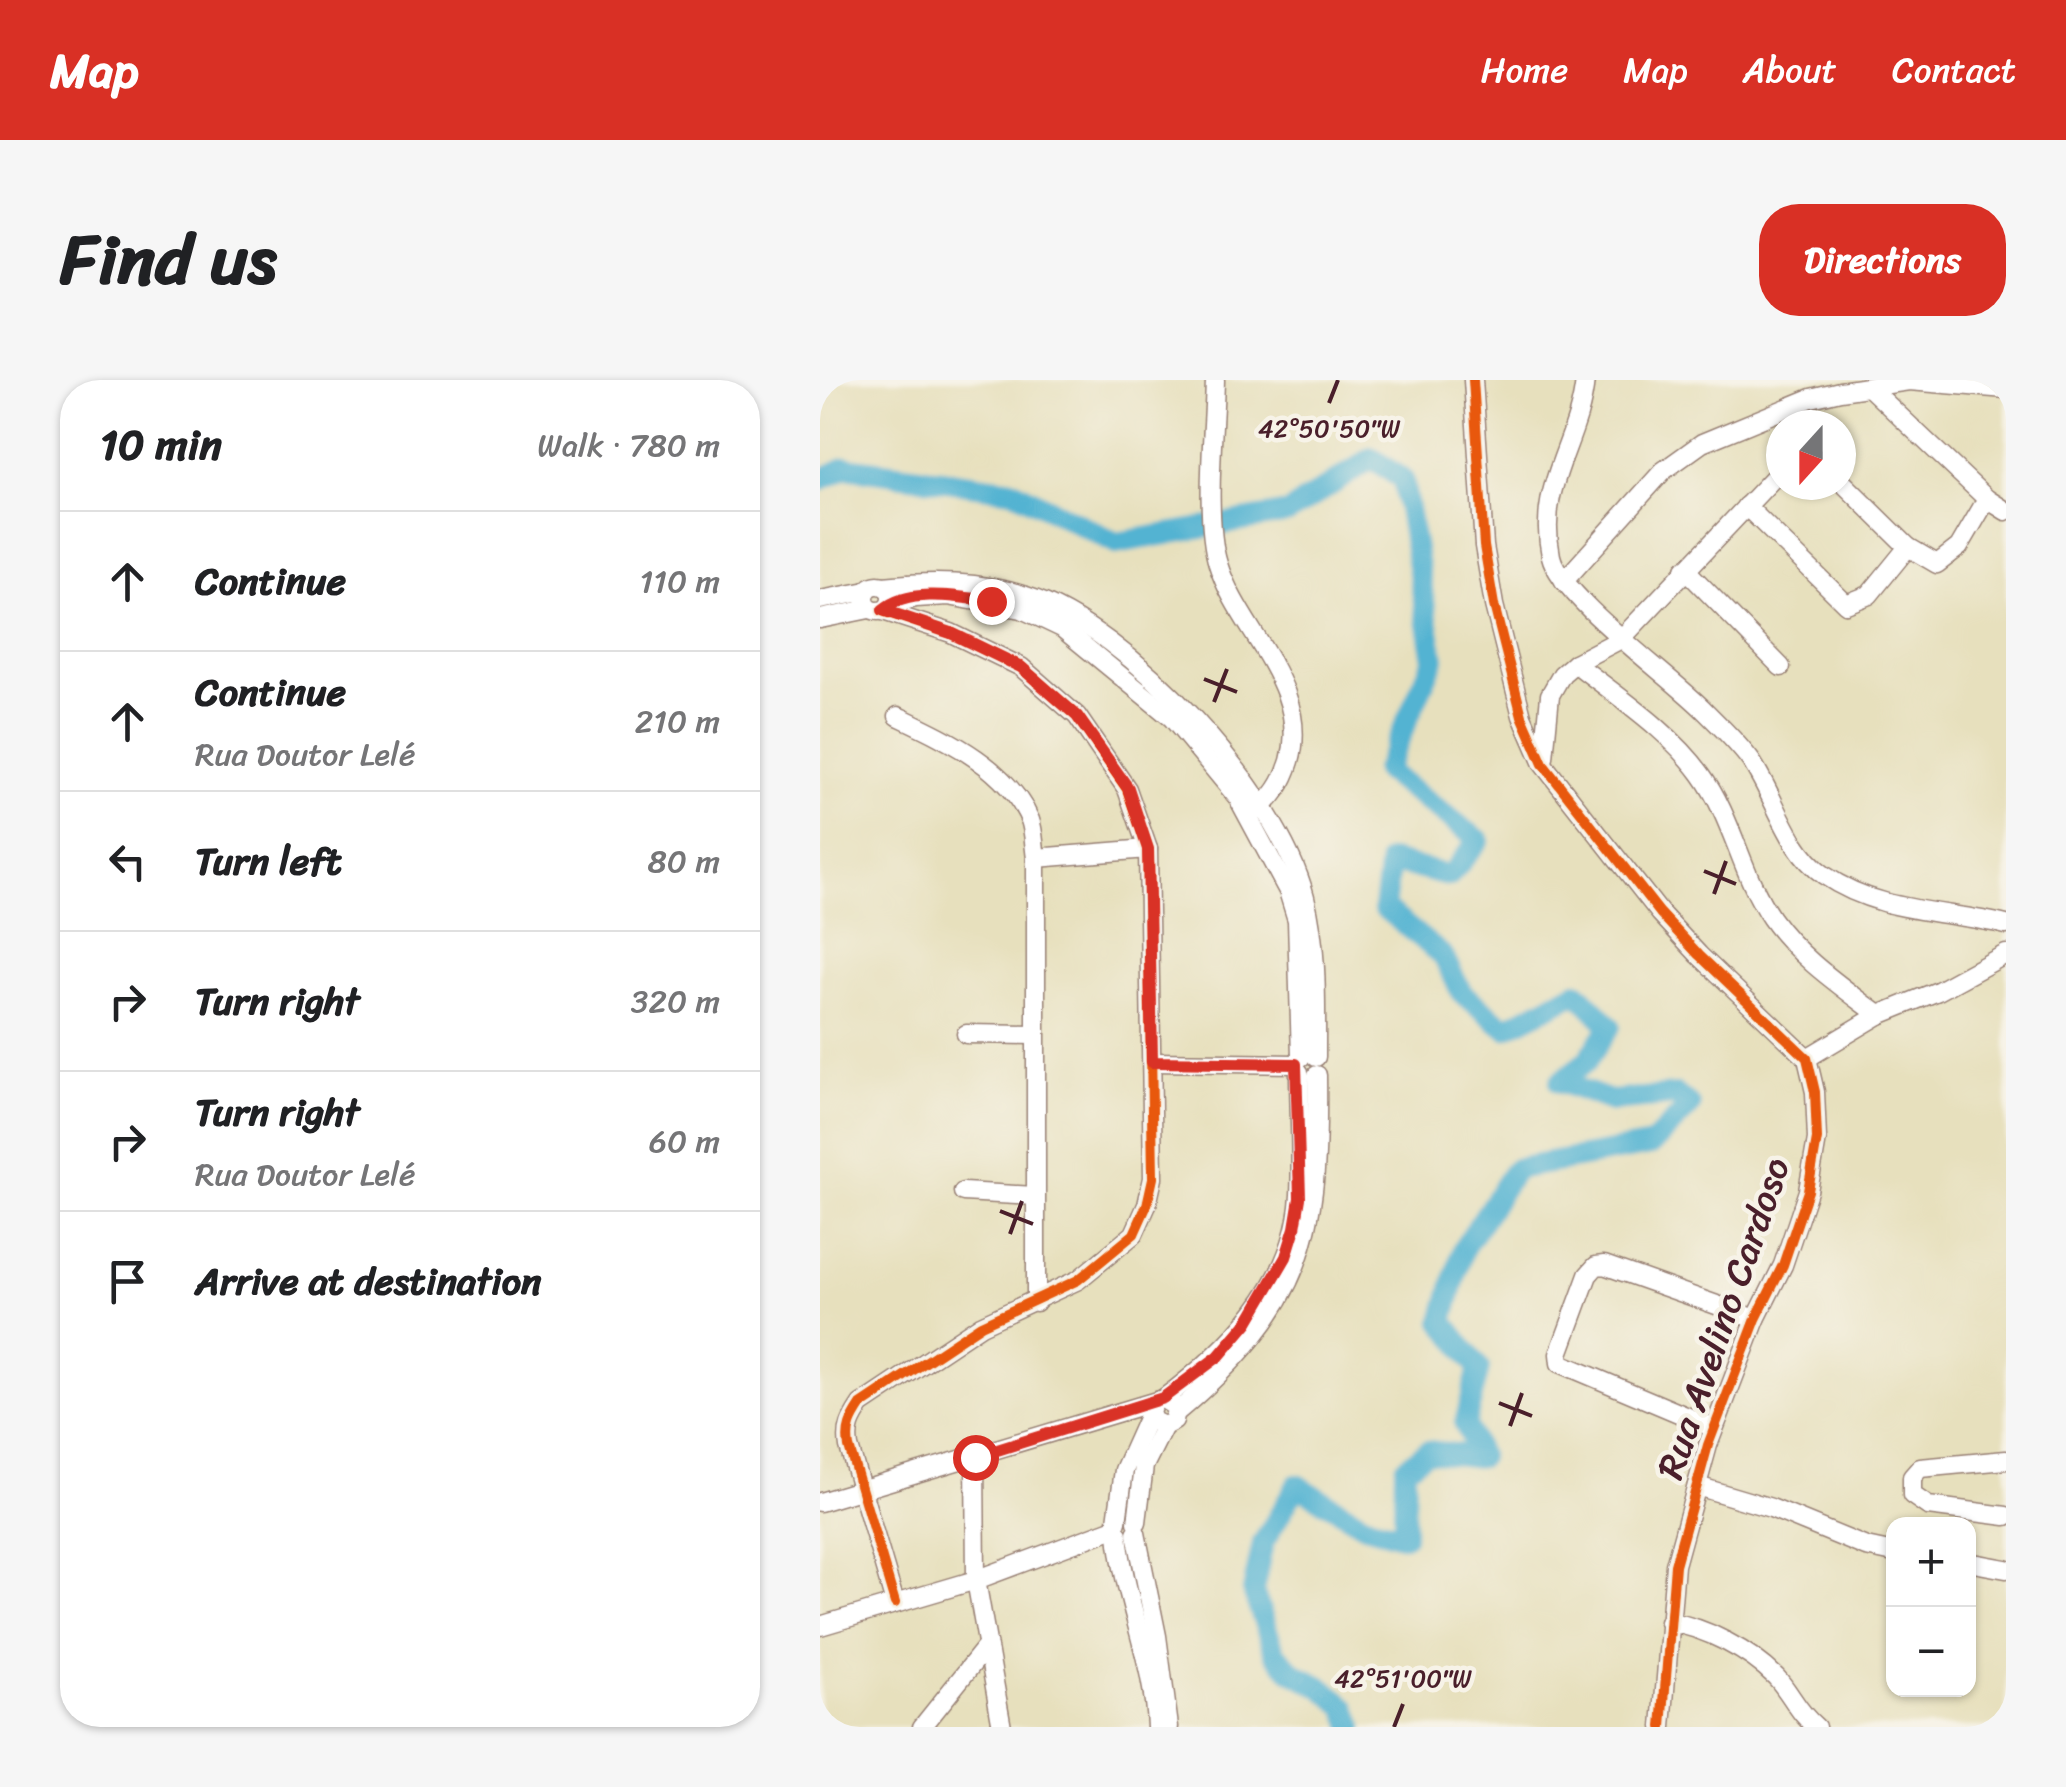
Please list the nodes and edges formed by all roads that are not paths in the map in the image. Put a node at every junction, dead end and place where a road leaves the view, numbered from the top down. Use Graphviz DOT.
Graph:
graph roads {
  1 [pos="1215,380"];
  2 [pos="1473,380"];
  3 [pos="1586,380"];
  4 [pos="1869,387"];
  5 [pos="2006,389"];
  6 [pos="1794,410"];
  7 [pos="1766,425"];
  8 [pos="1766,485"];
  9 [pos="1856,496"];
  10 [pos="1987,499"];
  11 [pos="1746,506"];
  12 [pos="2006,511"];
  13 [pos="1908,547"];
  14 [pos="1685,569"];
  15 [pos="1564,581"];
  16 [pos="820,600"];
  17 [pos="878,600"];
  18 [pos="820,619"];
  19 [pos="1621,639"];
  20 [pos="1575,663"];
  21 [pos="1781,667"];
  22 [pos="898,716"];
  23 [pos="1543,764"];
  24 [pos="1250,803"];
  25 [pos="1148,849"];
  26 [pos="1036,858"];
  27 [pos="2006,925"];
  28 [pos="2006,954"];
  29 [pos="1879,1015"];
  30 [pos="966,1034"];
  31 [pos="1035,1036"];
  32 [pos="1808,1058"];
  33 [pos="1152,1062"];
  34 [pos="1306,1065"];
  35 [pos="962,1192"];
  36 [pos="1035,1196"];
  37 [pos="1036,1302"];
  38 [pos="1756,1320"];
  39 [pos="1162,1410"];
  40 [pos="1714,1428"];
  41 [pos="975,1457"];
  42 [pos="2006,1460"];
  43 [pos="1697,1486"];
  44 [pos="864,1490"];
  45 [pos="820,1502"];
  46 [pos="2006,1516"];
  47 [pos="1125,1528"];
  48 [pos="1886,1551"];
  49 [pos="1976,1563"];
  50 [pos="2006,1569"];
  51 [pos="976,1580"];
  52 [pos="895,1603"];
  53 [pos="1668,1622"];
  54 [pos="820,1626"];
  55 [pos="986,1647"];
  56 [pos="926,1725"];
  57 [pos="1002,1727"];
  58 [pos="1156,1727"];
  59 [pos="1169,1727"];
  60 [pos="1662,1727"];
  61 [pos="1816,1727"];
  1 -- 24 [label="street"];
  2 -- 23 [label="street"];
  3 -- 15 [label="street"];
  4 -- 5 [label="street"];
  4 -- 6 [label="street"];
  4 -- 10 [label="street"];
  7 -- 15 [label="street"];
  8 -- 11 [label="street"];
  9 -- 13 [label="street"];
  10 -- 12 [label="street"];
  10 -- 13 [label="street"];
  11 -- 13 [label="street"];
  11 -- 14 [label="street"];
  14 -- 19 [label="street"];
  14 -- 21 [label="street"];
  15 -- 19 [label="street"];
  16 -- 17 [label="street"];
  17 -- 18 [label="street"];
  17 -- 24 [label="street"];
  17 -- 25 [label="street"];
  19 -- 20 [label="street"];
  19 -- 27 [label="street"];
  20 -- 23 [label="street"];
  20 -- 29 [label="street"];
  22 -- 26 [label="street"];
  23 -- 32 [label="street"];
  24 -- 34 [label="street"];
  25 -- 26 [label="street"];
  25 -- 33 [label="street"];
  26 -- 31 [label="street"];
  28 -- 29 [label="street"];
  29 -- 32 [label="street"];
  30 -- 31 [label="street"];
  31 -- 36 [label="street"];
  32 -- 38 [label="street, Rua Avelino Cardoso"];
  33 -- 34 [label="street"];
  33 -- 37 [label="street"];
  34 -- 39 [label="street"];
  35 -- 36 [label="street"];
  36 -- 37 [label="street"];
  37 -- 44 [label="street"];
  38 -- 40 [label="street, Rua Avelino Cardoso"];
  38 -- 40 [label="street"];
  39 -- 41 [label="street"];
  39 -- 47 [label="street"];
  40 -- 43 [label="street, Rua Avelino Cardoso"];
  41 -- 44 [label="street"];
  41 -- 51 [label="street"];
  42 -- 46 [label="street"];
  43 -- 48 [label="street"];
  43 -- 53 [label="street, Rua Avelino Cardoso"];
  44 -- 45 [label="street"];
  44 -- 52 [label="street"];
  47 -- 51 [label="street"];
  47 -- 58 [label="street"];
  47 -- 59 [label="street"];
  49 -- 50 [label="street"];
  51 -- 52 [label="street"];
  51 -- 55 [label="street"];
  52 -- 54 [label="street"];
  53 -- 60 [label="street, Rua Avelino Cardoso"];
  53 -- 61 [label="street"];
  55 -- 56 [label="street"];
  55 -- 57 [label="street"];
}
